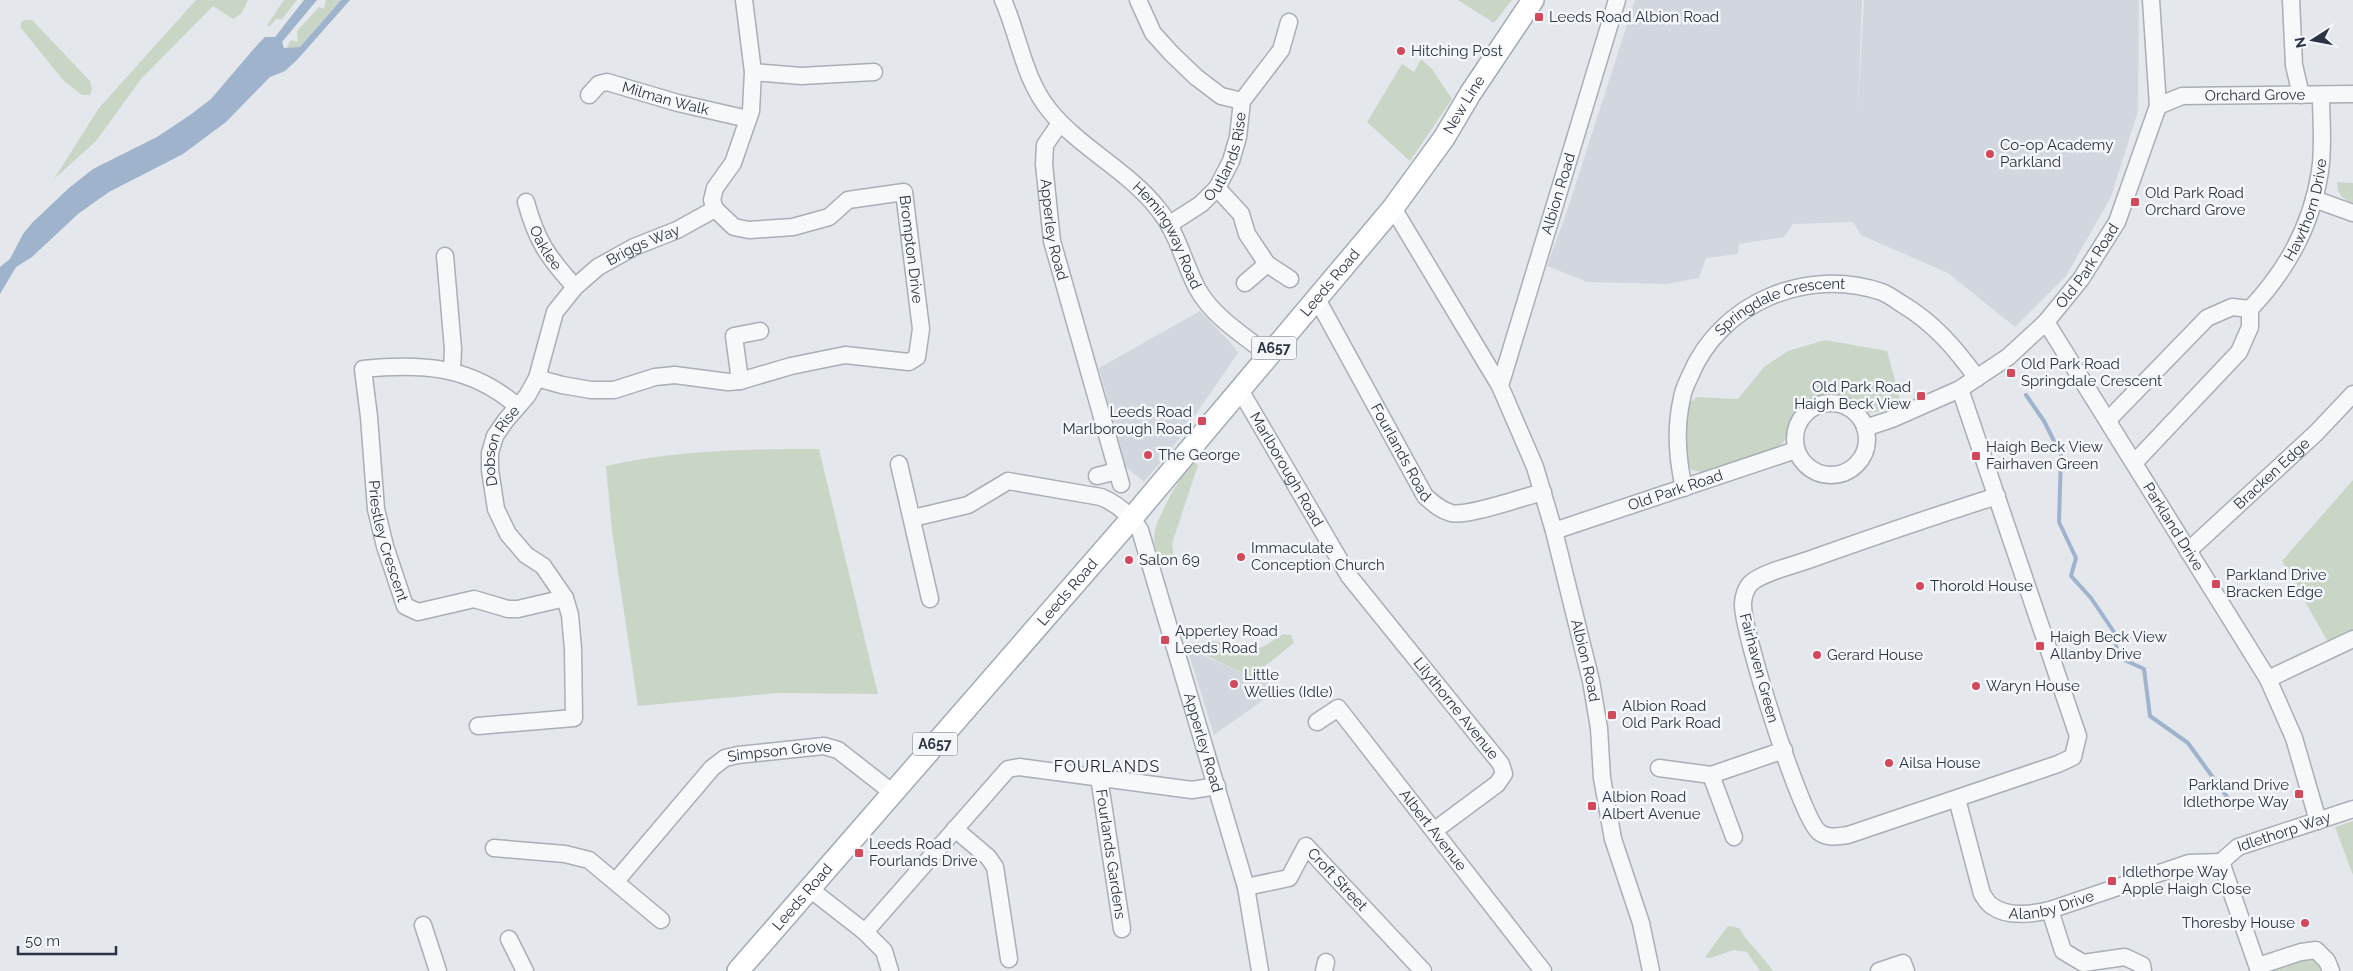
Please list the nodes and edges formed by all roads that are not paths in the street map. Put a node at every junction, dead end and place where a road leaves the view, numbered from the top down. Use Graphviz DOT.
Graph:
graph roads {
  1 [pos="744,0"];
  2 [pos="1003,0"];
  3 [pos="1138,0"];
  4 [pos="1533,0"];
  5 [pos="1617,0"];
  6 [pos="2151,0"];
  7 [pos="2291,0"];
  8 [pos="1289,22"];
  9 [pos="752,72"];
  10 [pos="874,72"];
  11 [pos="2353,94"];
  12 [pos="589,95"];
  13 [pos="2302,95"];
  14 [pos="2321,95"];
  15 [pos="1242,101"];
  16 [pos="2158,106"];
  17 [pos="748,119"];
  18 [pos="1060,123"];
  19 [pos="1216,188"];
  20 [pos="2314,199"];
  21 [pos="526,202"];
  22 [pos="1393,208"];
  23 [pos="714,209"];
  24 [pos="2353,212"];
  25 [pos="1170,224"];
  26 [pos="445,256"];
  27 [pos="1267,264"];
  28 [pos="1290,279"];
  29 [pos="1245,283"];
  30 [pos="575,288"];
  31 [pos="1317,299"];
  32 [pos="2250,309"];
  33 [pos="2046,322"];
  34 [pos="760,331"];
  35 [pos="1269,355"];
  36 [pos="452,371"];
  37 [pos="537,378"];
  38 [pos="1977,378"];
  39 [pos="740,381"];
  40 [pos="1500,386"];
  41 [pos="1960,389"];
  42 [pos="1240,390"];
  43 [pos="2353,394"];
  44 [pos="517,406"];
  45 [pos="2108,420"];
  46 [pos="1865,428"];
  47 [pos="1796,450"];
  48 [pos="899,464"];
  49 [pos="2134,464"];
  50 [pos="1097,476"];
  51 [pos="1684,488"];
  52 [pos="1542,492"];
  53 [pos="1997,496"];
  54 [pos="913,518"];
  55 [pos="1132,518"];
  56 [pos="1554,531"];
  57 [pos="2188,551"];
  58 [pos="1349,576"];
  59 [pos="565,598"];
  60 [pos="930,598"];
  61 [pos="2353,639"];
  62 [pos="2268,679"];
  63 [pos="1318,722"];
  64 [pos="478,726"];
  65 [pos="1784,750"];
  66 [pos="1660,768"];
  67 [pos="1711,775"];
  68 [pos="1099,778"];
  69 [pos="1217,786"];
  70 [pos="893,793"];
  71 [pos="1957,799"];
  72 [pos="2353,809"];
  73 [pos="2318,821"];
  74 [pos="955,829"];
  75 [pos="1436,830"];
  76 [pos="1734,837"];
  77 [pos="494,848"];
  78 [pos="2221,862"];
  79 [pos="616,881"];
  80 [pos="1246,887"];
  81 [pos="810,889"];
  82 [pos="2050,910"];
  83 [pos="661,920"];
  84 [pos="423,925"];
  85 [pos="1122,929"];
  86 [pos="865,932"];
  87 [pos="509,939"];
  88 [pos="1009,959"];
  89 [pos="2259,969"];
  90 [pos="438,971"];
  91 [pos="525,971"];
  92 [pos="738,971"];
  93 [pos="890,971"];
  94 [pos="1260,971"];
  95 [pos="1423,971"];
  96 [pos="1543,971"];
  97 [pos="1651,971"];
  98 [pos="1879,971"];
  99 [pos="1906,971"];
  100 [pos="2144,971"];
  101 [pos="2331,971"];
  1 -- 9 [label="street"];
  2 -- 18 [label="street"];
  3 -- 15 [label="street"];
  4 -- 22 [label="main road, New Line / A657"];
  5 -- 40 [label="street, Albion Road"];
  6 -- 16 [label="street, Old Park Road"];
  7 -- 13 [label="street"];
  8 -- 15 [label="street, Outlands Rise"];
  9 -- 10 [label="street"];
  9 -- 17 [label="street"];
  11 -- 14 [label="street, Orchard Grove"];
  12 -- 17 [label="street, Milman Walk"];
  13 -- 14 [label="street, Orchard Grove"];
  13 -- 16 [label="street, Orchard Grove"];
  14 -- 20 [label="street, Hawthorn Drive"];
  15 -- 19 [label="street, Outlands Rise"];
  16 -- 33 [label="street, Old Park Road"];
  17 -- 23 [label="street"];
  18 -- 25 [label="street, Hemingway Road"];
  18 -- 50 [label="street, Apperley Road"];
  19 -- 25 [label="street, Outlands Rise"];
  19 -- 27 [label="street"];
  20 -- 24 [label="street"];
  20 -- 32 [label="street, Hawthorn Drive"];
  21 -- 30 [label="street, Oaklee"];
  22 -- 31 [label="main road, Leeds Road / A657"];
  22 -- 40 [label="street, Albion Road"];
  23 -- 30 [label="street, Briggs Way"];
  23 -- 39 [label="street, Brompton Drive"];
  25 -- 35 [label="street, Hemingway Road"];
  26 -- 36 [label="street"];
  27 -- 28 [label="street"];
  27 -- 29 [label="street"];
  30 -- 37 [label="street, Dobson Rise"];
  31 -- 35 [label="main road, Leeds Road / A657"];
  31 -- 52 [label="street, Fourlands Road"];
  32 -- 45 [label="street"];
  32 -- 49 [label="street"];
  33 -- 38 [label="street, Old Park Road"];
  33 -- 45 [label="street, Parkland Drive"];
  34 -- 39 [label="street"];
  35 -- 42 [label="main road, Leeds Road / A657"];
  36 -- 44 [label="street"];
  36 -- 59 [label="street, Priestley Crescent"];
  37 -- 39 [label="street"];
  37 -- 44 [label="street, Dobson Rise"];
  38 -- 41 [label="street, Old Park Road"];
  38 -- 51 [label="street, Springdale Crescent"];
  40 -- 52 [label="street, Albion Road"];
  41 -- 46 [label="street, Old Park Road"];
  41 -- 53 [label="street"];
  42 -- 55 [label="main road, Leeds Road / A657"];
  42 -- 58 [label="street, Marlborough Road"];
  43 -- 57 [label="street, Bracken Edge"];
  44 -- 59 [label="street, Dobson Rise"];
  45 -- 49 [label="street, Parkland Drive"];
  46 -- 47 [label="street"];
  46 -- 47 [label="street"];
  47 -- 51 [label="street, Old Park Road"];
  48 -- 54 [label="street"];
  49 -- 57 [label="street, Parkland Drive"];
  51 -- 56 [label="street, Old Park Road"];
  52 -- 56 [label="street, Albion Road"];
  53 -- 65 [label="street, Fairhaven Green"];
  53 -- 71 [label="street"];
  54 -- 55 [label="street"];
  54 -- 60 [label="street"];
  55 -- 69 [label="street, Apperley Road"];
  55 -- 70 [label="main road, Leeds Road / A657"];
  56 -- 97 [label="street, Albion Road"];
  57 -- 62 [label="street, Parkland Drive"];
  58 -- 75 [label="street, Lilythorne Avenue"];
  59 -- 64 [label="street"];
  61 -- 62 [label="street"];
  62 -- 73 [label="street, Parkland Drive"];
  63 -- 75 [label="street, Albert Avenue"];
  65 -- 67 [label="street"];
  65 -- 71 [label="street, Fairhaven Green"];
  66 -- 67 [label="street"];
  67 -- 76 [label="street"];
  68 -- 69 [label="street"];
  68 -- 74 [label="street"];
  68 -- 85 [label="street, Fourlands Gardens"];
  69 -- 80 [label="street, Apperley Road"];
  70 -- 79 [label="street, Simpson Grove"];
  70 -- 81 [label="main road, Leeds Road / A657"];
  71 -- 82 [label="street, Alanby Drive"];
  72 -- 73 [label="street, Idlethorp Way"];
  73 -- 78 [label="street, Idlethorp Way"];
  74 -- 86 [label="street"];
  74 -- 88 [label="street"];
  75 -- 96 [label="street, Albert Avenue"];
  77 -- 79 [label="street"];
  78 -- 82 [label="street, Alanby Drive"];
  78 -- 89 [label="street"];
  79 -- 83 [label="street"];
  80 -- 94 [label="street, Apperley Road"];
  80 -- 95 [label="street, Croft Street"];
  81 -- 86 [label="street"];
  81 -- 92 [label="main road, Leeds Road / A657"];
  82 -- 100 [label="street"];
  84 -- 90 [label="street"];
  86 -- 93 [label="street"];
  87 -- 91 [label="street"];
  89 -- 101 [label="street"];
  98 -- 99 [label="street"];
}
